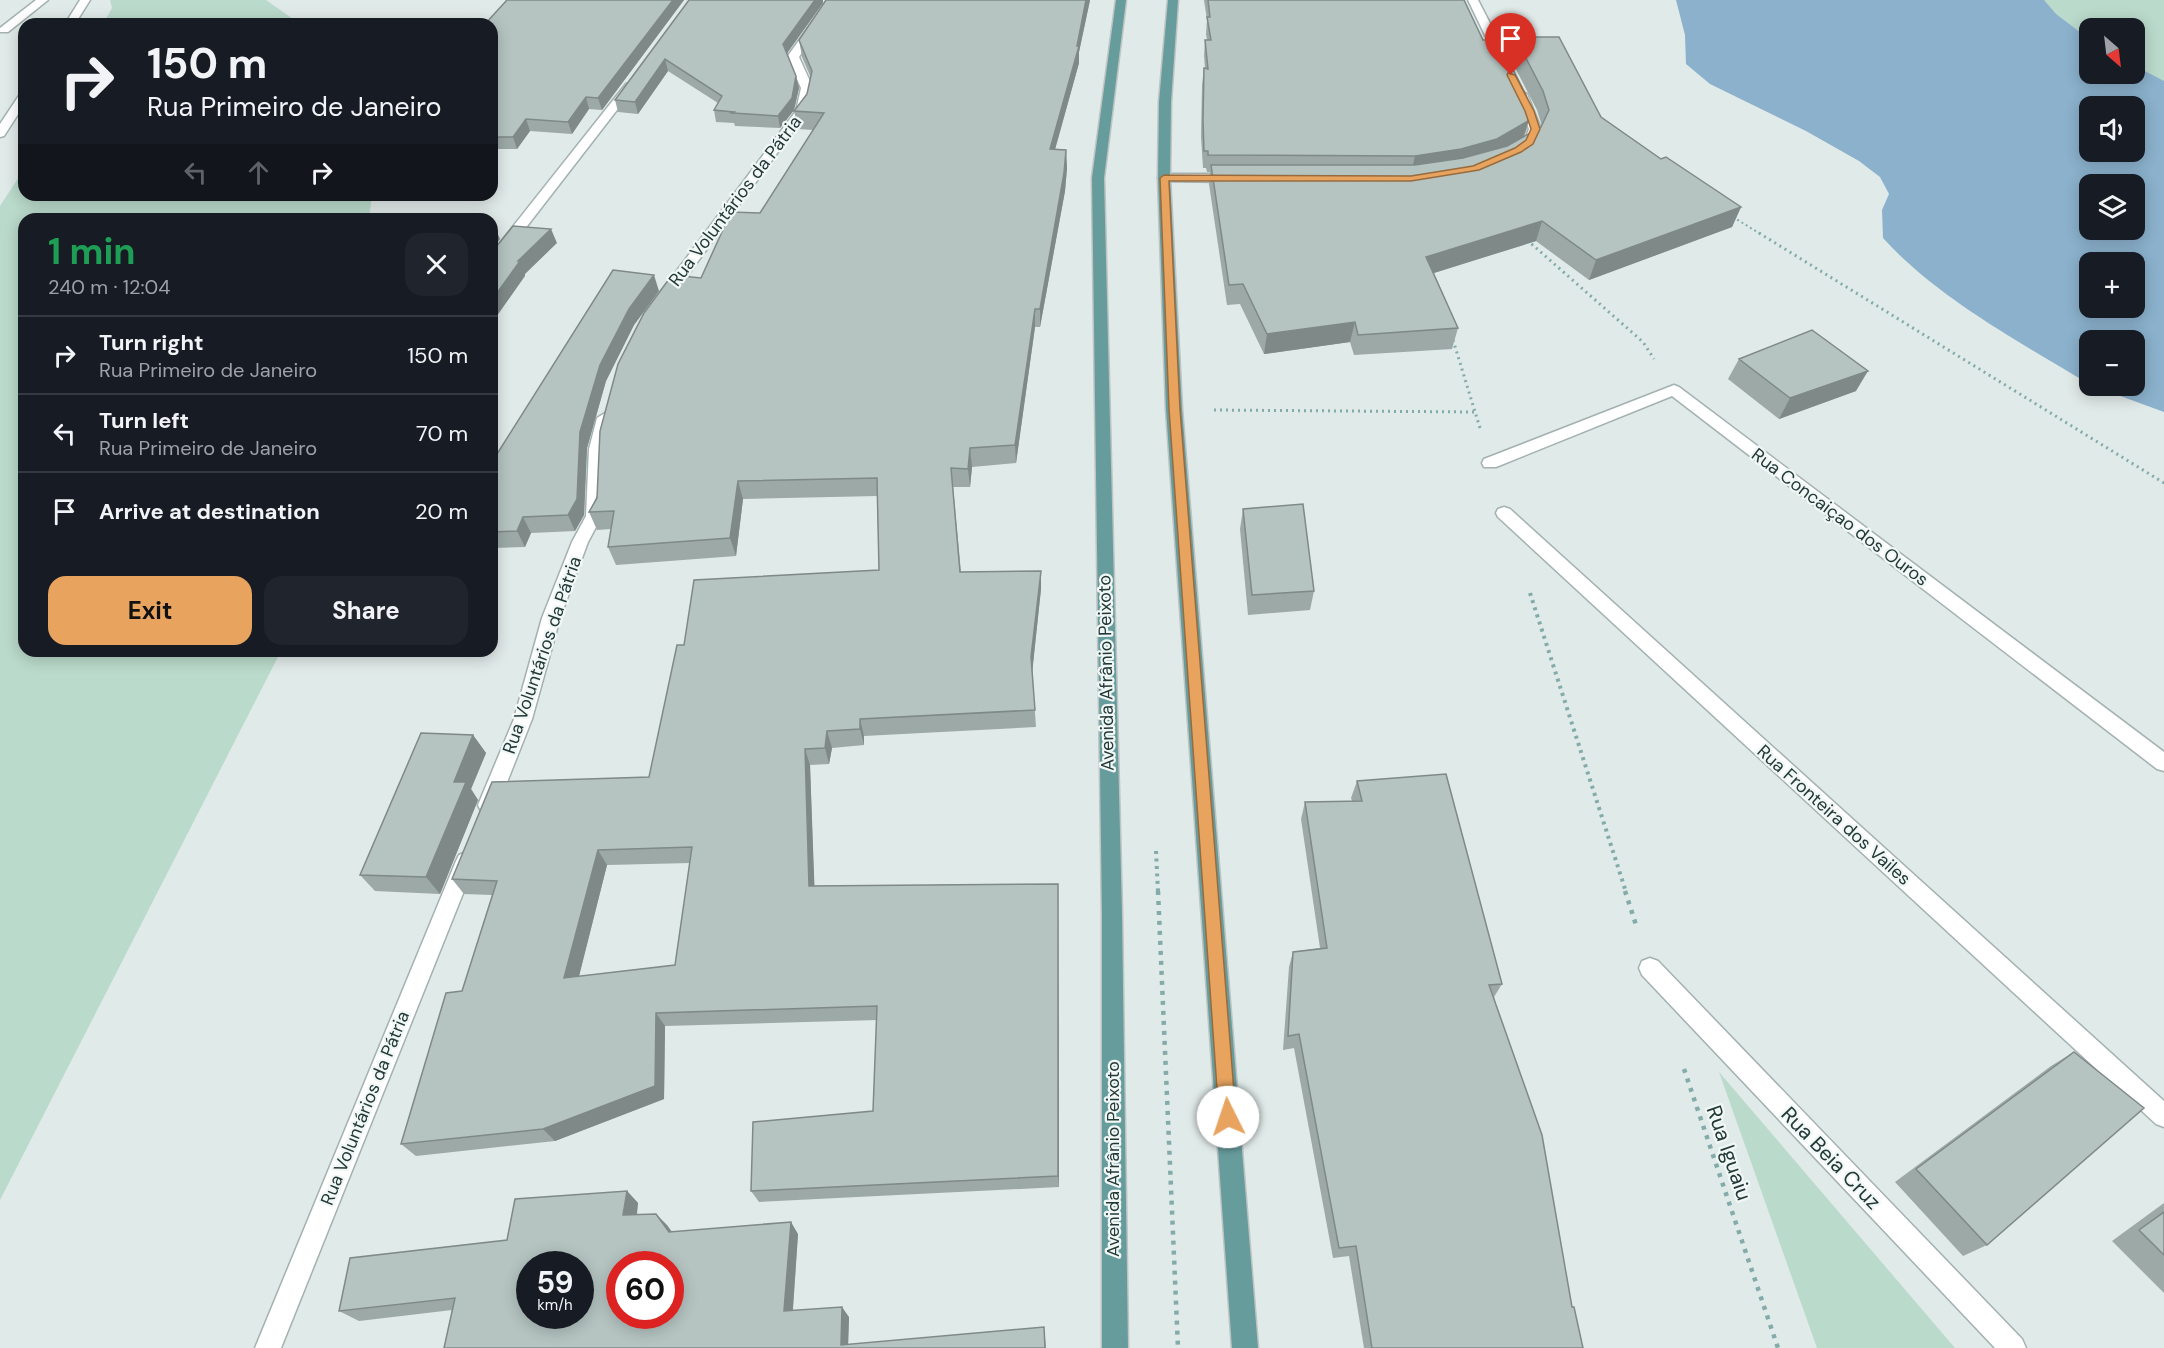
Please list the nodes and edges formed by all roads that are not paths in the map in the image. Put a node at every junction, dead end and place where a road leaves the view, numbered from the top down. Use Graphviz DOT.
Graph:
graph roads {
  1 [pos="43,0"];
  2 [pos="85,0"];
  3 [pos="834,0"];
  4 [pos="1121,0"];
  5 [pos="1173,0"];
  6 [pos="1473,0"];
  7 [pos="20,18"];
  8 [pos="74,18"];
  9 [pos="18,19"];
  10 [pos="4,30"];
  11 [pos="637,77"];
  12 [pos="18,105"];
  13 [pos="0,133"];
  14 [pos="1508,156"];
  15 [pos="1164,178"];
  16 [pos="1246,178"];
  17 [pos="498,254"];
  18 [pos="654,311"];
  19 [pos="609,404"];
  20 [pos="1490,463"];
  21 [pos="1504,513"];
  22 [pos="2164,763"];
  23 [pos="483,818"];
  24 [pos="474,840"];
  25 [pos="1650,968"];
  26 [pos="2164,1116"];
  27 [pos="268,1348"];
  28 [pos="1115,1348"];
  29 [pos="1245,1348"];
  30 [pos="2013,1348"];
  1 -- 7 [label="street"];
  2 -- 8 [label="street"];
  3 -- 18 [label="street, Rua Voluntários da Pátria"];
  4 -- 28 [label="main road, Avenida Afrânio Peixoto"];
  5 -- 15 [label="main road"];
  6 -- 14 [label="street"];
  9 -- 10 [label="street"];
  11 -- 17 [label="street"];
  12 -- 13 [label="street"];
  15 -- 16 [label="street"];
  15 -- 29 [label="main road"];
  19 -- 23 [label="street, Rua Voluntários da Pátria"];
  20 -- 22 [label="street, Rua Concaiçao dos Ouros"];
  21 -- 26 [label="street, Rua Fronteira dos Vailes"];
  24 -- 27 [label="street, Rua Voluntários da Pátria"];
  25 -- 30 [label="street, Rua Beia Cruz"];
}
